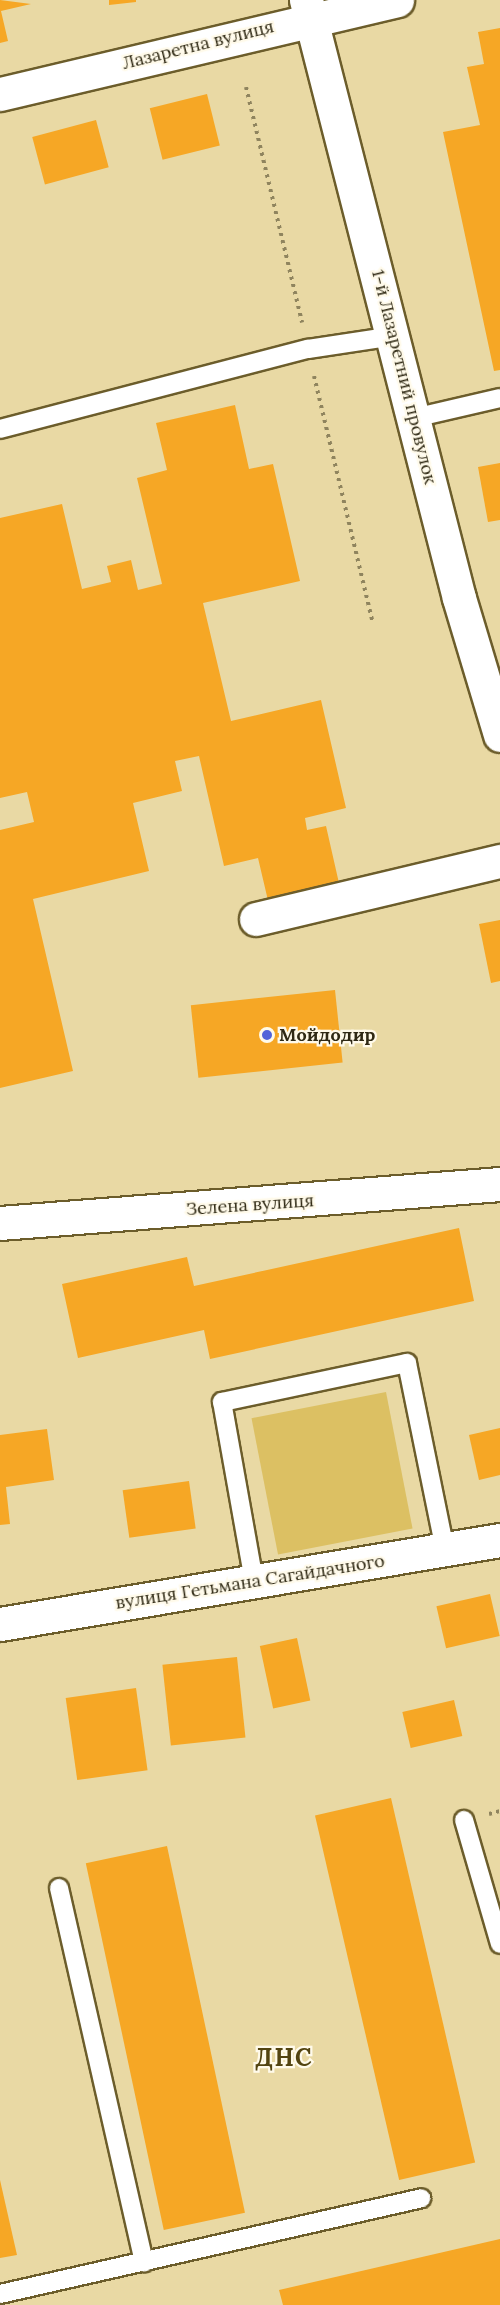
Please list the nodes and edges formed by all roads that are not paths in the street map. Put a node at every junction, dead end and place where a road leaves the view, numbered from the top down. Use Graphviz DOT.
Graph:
graph roads {
  1 [pos="397,0"];
  2 [pos="310,8"];
  3 [pos="0,94"];
  4 [pos="394,336"];
  5 [pos="500,398"];
  6 [pos="414,418"];
  7 [pos="0,429"];
  8 [pos="500,735"];
  9 [pos="500,861"];
  10 [pos="256,919"];
  11 [pos="500,1184"];
  12 [pos="0,1223"];
  13 [pos="500,1540"];
  14 [pos="445,1550"];
  15 [pos="254,1581"];
  16 [pos="0,1624"];
  17 [pos="464,1820"];
  18 [pos="59,1888"];
  19 [pos="500,1944"];
  20 [pos="421,2198"];
  21 [pos="144,2262"];
  22 [pos="0,2294"];
  1 -- 2 [label="street, Лазаретна вулиця"];
  2 -- 3 [label="street, Лазаретна вулиця"];
  2 -- 4 [label="street, 1-й Лазаретний провулок"];
  4 -- 6 [label="street, 1-й Лазаретний провулок"];
  4 -- 7 [label="lane"];
  5 -- 6 [label="lane"];
  6 -- 8 [label="street, 1-й Лазаретний провулок"];
  9 -- 10 [label="street"];
  11 -- 12 [label="street, Зелена вулиця"];
  13 -- 14 [label="street, вулиця Гетьмана Сагайдачного"];
  14 -- 15 [label="street, вулиця Гетьмана Сагайдачного"];
  14 -- 15 [label="lane"];
  15 -- 16 [label="street, вулиця Гетьмана Сагайдачного"];
  17 -- 19 [label="lane"];
  18 -- 21 [label="lane"];
  20 -- 21 [label="lane"];
  21 -- 22 [label="lane"];
}
